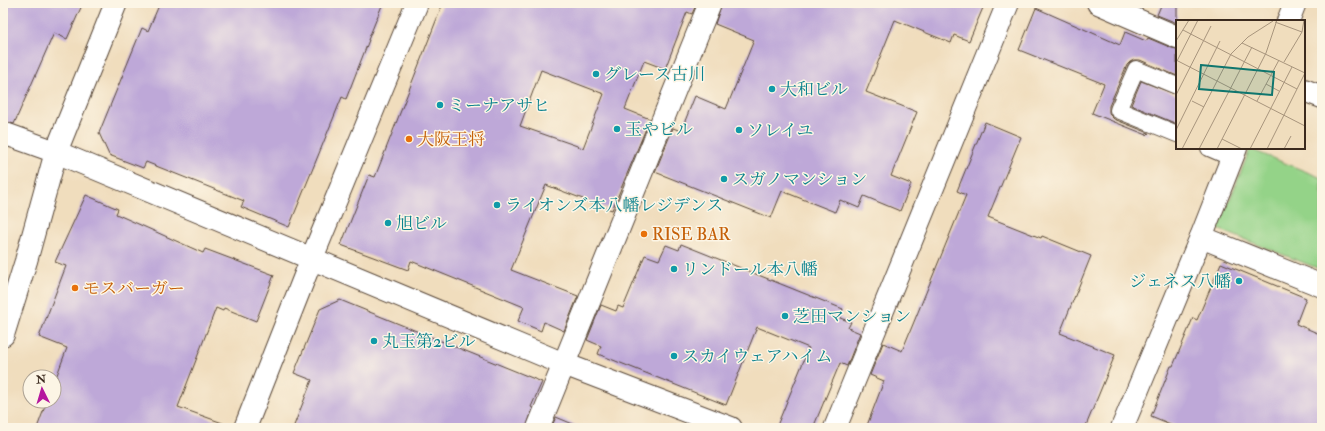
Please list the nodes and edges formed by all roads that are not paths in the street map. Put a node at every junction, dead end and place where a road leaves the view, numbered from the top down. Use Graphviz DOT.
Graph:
graph roads {
  1 [pos="116,3"];
  2 [pos="416,3"];
  3 [pos="710,3"];
  4 [pos="1008,3"];
  5 [pos="1098,3"];
  6 [pos="1295,3"];
  7 [pos="1288,20"];
  8 [pos="1176,37"];
  9 [pos="1176,86"];
  10 [pos="1305,90"];
  11 [pos="1322,97"];
  12 [pos="3,133"];
  13 [pos="1176,134"];
  14 [pos="1214,149"];
  15 [pos="56,152"];
  16 [pos="1234,153"];
  17 [pos="1200,237"];
  18 [pos="312,258"];
  19 [pos="1322,286"];
  20 [pos="3,335"];
  21 [pos="564,364"];
  22 [pos="245,428"];
  23 [pos="538,428"];
  24 [pos="731,428"];
  25 [pos="836,428"];
  26 [pos="1122,428"];
  1 -- 15 [label="street"];
  2 -- 18 [label="street"];
  3 -- 21 [label="street"];
  4 -- 25 [label="street"];
  5 -- 8 [label="street"];
  6 -- 7 [label="street"];
  9 -- 13 [label="lane"];
  10 -- 11 [label="street"];
  12 -- 15 [label="street"];
  14 -- 16 [label="lane"];
  15 -- 18 [label="street"];
  15 -- 20 [label="street"];
  16 -- 17 [label="street"];
  17 -- 19 [label="street"];
  17 -- 26 [label="street"];
  18 -- 21 [label="street"];
  18 -- 22 [label="street"];
  21 -- 23 [label="street"];
  21 -- 24 [label="street"];
}
